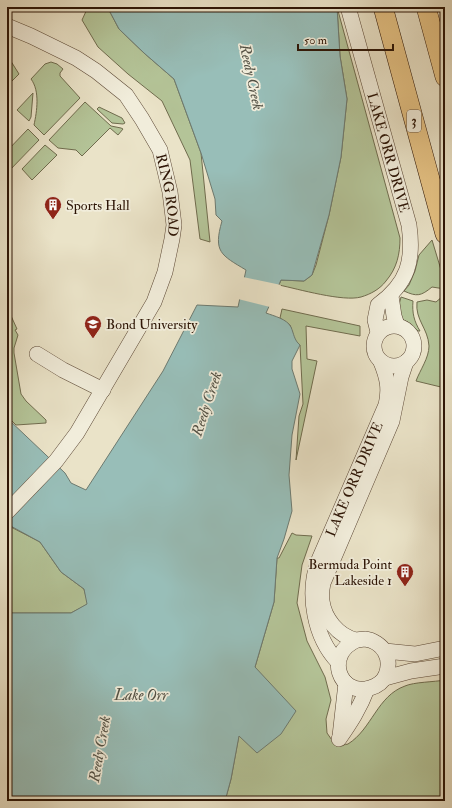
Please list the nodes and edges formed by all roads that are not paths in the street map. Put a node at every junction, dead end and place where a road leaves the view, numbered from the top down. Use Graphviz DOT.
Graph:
graph roads {
  1 [pos="348,7"];
  2 [pos="383,7"];
  3 [pos="426,7"];
  4 [pos="7,26"];
  5 [pos="445,77"];
  6 [pos="445,234"];
  7 [pos="390,296"];
  8 [pos="397,325"];
  9 [pos="378,332"];
  10 [pos="38,354"];
  11 [pos="381,362"];
  12 [pos="406,362"];
  13 [pos="103,390"];
  14 [pos="7,512"];
  15 [pos="357,640"];
  16 [pos="445,648"];
  17 [pos="385,651"];
  18 [pos="338,662"];
  19 [pos="445,666"];
  20 [pos="385,678"];
  21 [pos="346,683"];
  22 [pos="367,689"];
  1 -- 7 [label="street, LAKE ORR DRIVE"];
  2 -- 6 [label="main road, 3"];
  3 -- 5 [label="main road"];
  4 -- 13 [label="street, RING ROAD"];
  7 -- 8 [label="street"];
  7 -- 9 [label="street, LAKE ORR DRIVE"];
  8 -- 9 [label="street"];
  8 -- 12 [label="street"];
  9 -- 11 [label="street"];
  10 -- 13 [label="street"];
  11 -- 12 [label="street"];
  11 -- 18 [label="street, LAKE ORR DRIVE"];
  12 -- 15 [label="street, LAKE ORR DRIVE"];
  13 -- 14 [label="street, RING ROAD"];
  15 -- 17 [label="street"];
  15 -- 18 [label="street"];
  16 -- 17 [label="street"];
  17 -- 20 [label="street"];
  18 -- 21 [label="street"];
  19 -- 20 [label="street"];
  20 -- 22 [label="street"];
  21 -- 22 [label="street"];
  21 -- 22 [label="street"];
}
